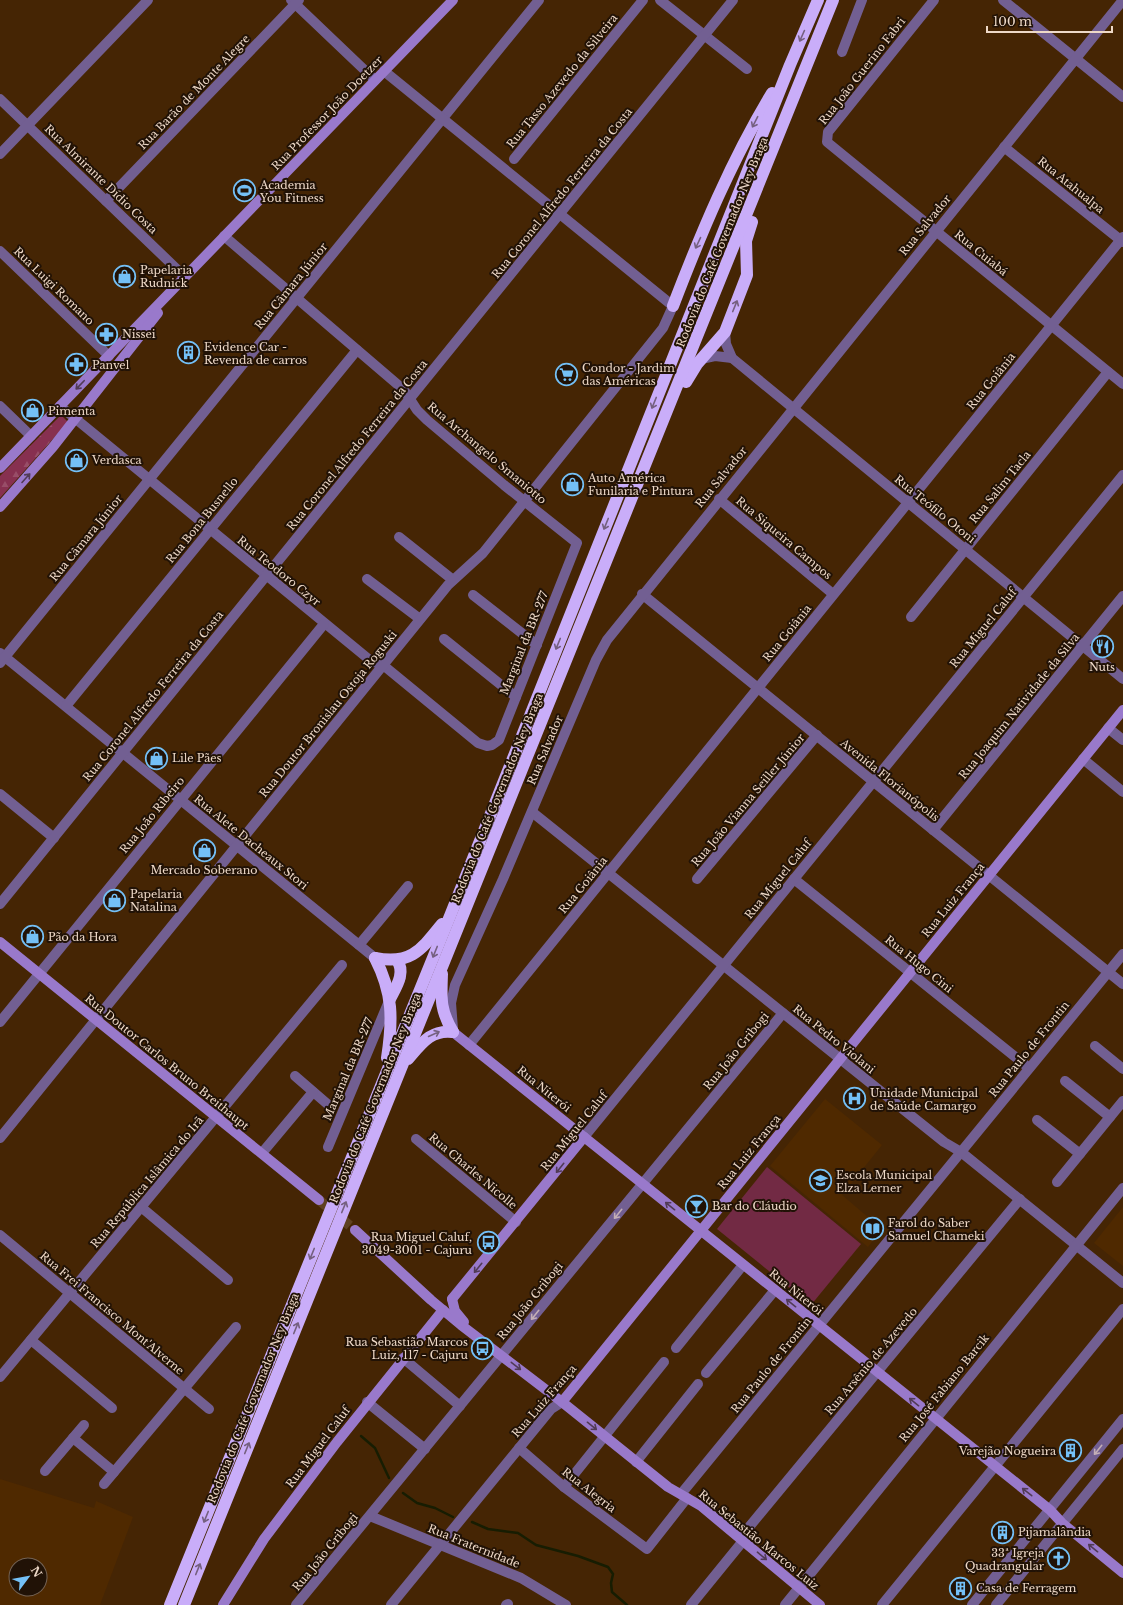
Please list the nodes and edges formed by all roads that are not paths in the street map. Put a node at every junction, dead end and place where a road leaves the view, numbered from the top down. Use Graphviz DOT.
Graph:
graph roads {
  1 [pos="148,0"];
  2 [pos="453,0"];
  3 [pos="539,0"];
  4 [pos="643,0"];
  5 [pos="660,0"];
  6 [pos="733,0"];
  7 [pos="818,0"];
  8 [pos="833,0"];
  9 [pos="862,0"];
  10 [pos="934,0"];
  11 [pos="1003,0"];
  12 [pos="1123,0"];
  13 [pos="295,1"];
  14 [pos="705,36"];
  15 [pos="842,52"];
  16 [pos="1076,59"];
  17 [pos="790,65"];
  18 [pos="747,69"];
  19 [pos="384,71"];
  20 [pos="375,80"];
  21 [pos="1123,97"];
  22 [pos="0,100"];
  23 [pos="442,119"];
  24 [pos="27,126"];
  25 [pos="826,139"];
  26 [pos="1004,146"];
  27 [pos="772,151"];
  28 [pos="0,154"];
  29 [pos="514,159"];
  30 [pos="106,201"];
  31 [pos="560,214"];
  32 [pos="935,232"];
  33 [pos="224,236"];
  34 [pos="1122,240"];
  35 [pos="0,251"];
  36 [pos="185,277"];
  37 [pos="296,298"];
  38 [pos="673,306"];
  39 [pos="1051,326"];
  40 [pos="725,332"];
  41 [pos="357,350"];
  42 [pos="109,356"];
  43 [pos="732,358"];
  44 [pos="701,359"];
  45 [pos="1108,372"];
  46 [pos="1123,384"];
  47 [pos="409,400"];
  48 [pos="0,406"];
  49 [pos="60,406"];
  50 [pos="793,408"];
  51 [pos="75,419"];
  52 [pos="664,422"];
  53 [pos="31,436"];
  54 [pos="0,468"];
  55 [pos="1123,475"];
  56 [pos="149,480"];
  57 [pos="719,499"];
  58 [pos="524,501"];
  59 [pos="908,502"];
  60 [pos="0,507"];
  61 [pos="210,530"];
  62 [pos="399,538"];
  63 [pos="577,543"];
  64 [pos="965,550"];
  65 [pos="266,576"];
  66 [pos="367,578"];
  67 [pos="453,580"];
  68 [pos="642,594"];
  69 [pos="834,594"];
  70 [pos="473,595"];
  71 [pos="1123,596"];
  72 [pos="1023,597"];
  73 [pos="911,617"];
  74 [pos="420,619"];
  75 [pos="324,624"];
  76 [pos="444,639"];
  77 [pos="537,645"];
  78 [pos="1083,646"];
  79 [pos="2,657"];
  80 [pos="383,665"];
  81 [pos="1123,679"];
  82 [pos="758,688"];
  83 [pos="516,697"];
  84 [pos="66,706"];
  85 [pos="1123,710"];
  86 [pos="1108,728"];
  87 [pos="816,736"];
  88 [pos="1123,740"];
  89 [pos="487,746"];
  90 [pos="123,753"];
  91 [pos="1083,759"];
  92 [pos="873,782"];
  93 [pos="1123,792"];
  94 [pos="0,794"];
  95 [pos="180,800"];
  96 [pos="532,812"];
  97 [pos="933,830"];
  98 [pos="54,838"];
  99 [pos="237,846"];
  100 [pos="608,873"];
  101 [pos="988,875"];
  102 [pos="794,879"];
  103 [pos="697,880"];
  104 [pos="408,886"];
  105 [pos="0,904"];
  106 [pos="450,916"];
  107 [pos="0,942"];
  108 [pos="359,945"];
  109 [pos="1123,954"];
  110 [pos="375,958"];
  111 [pos="397,960"];
  112 [pos="443,964"];
  113 [pos="342,965"];
  114 [pos="724,966"];
  115 [pos="910,972"];
  116 [pos="1108,972"];
  117 [pos="39,974"];
  118 [pos="386,981"];
  119 [pos="1123,984"];
  120 [pos="390,999"];
  121 [pos="783,1013"];
  122 [pos="96,1020"];
  123 [pos="0,1022"];
  124 [pos="453,1032"];
  125 [pos="469,1045"];
  126 [pos="1095,1046"];
  127 [pos="840,1059"];
  128 [pos="401,1067"];
  129 [pos="1029,1068"];
  130 [pos="1123,1069"];
  131 [pos="295,1076"];
  132 [pos="384,1078"];
  133 [pos="1065,1081"];
  134 [pos="313,1092"];
  135 [pos="1123,1101"];
  136 [pos="332,1108"];
  137 [pos="216,1117"];
  138 [pos="1110,1118"];
  139 [pos="1037,1120"];
  140 [pos="584,1137"];
  141 [pos="0,1138"];
  142 [pos="416,1139"];
  143 [pos="328,1147"];
  144 [pos="961,1152"];
  145 [pos="262,1153"];
  146 [pos="1080,1154"];
  147 [pos="1057,1182"];
  148 [pos="642,1184"];
  149 [pos="1123,1188"];
  150 [pos="319,1200"];
  151 [pos="1020,1200"];
  152 [pos="141,1208"];
  153 [pos="516,1222"];
  154 [pos="355,1230"];
  155 [pos="701,1231"];
  156 [pos="0,1235"];
  157 [pos="1076,1245"];
  158 [pos="743,1265"];
  159 [pos="228,1280"];
  160 [pos="1123,1283"];
  161 [pos="775,1290"];
  162 [pos="70,1293"];
  163 [pos="424,1293"];
  164 [pos="452,1299"];
  165 [pos="1123,1309"];
  166 [pos="442,1310"];
  167 [pos="819,1326"];
  168 [pos="236,1327"];
  169 [pos="474,1334"];
  170 [pos="31,1340"];
  171 [pos="676,1348"];
  172 [pos="502,1355"];
  173 [pos="403,1358"];
  174 [pos="664,1362"];
  175 [pos="877,1372"];
  176 [pos="706,1373"];
  177 [pos="0,1377"];
  178 [pos="698,1384"];
  179 [pos="184,1388"];
  180 [pos="367,1402"];
  181 [pos="562,1402"];
  182 [pos="460,1406"];
  183 [pos="112,1408"];
  184 [pos="209,1409"];
  185 [pos="935,1419"];
  186 [pos="1123,1419"];
  187 [pos="84,1425"];
  188 [pos="605,1436"];
  189 [pos="73,1438"];
  190 [pos="519,1448"];
  191 [pos="425,1449"];
  192 [pos="1123,1449"];
  193 [pos="636,1462"];
  194 [pos="995,1466"];
  195 [pos="45,1471"];
  196 [pos="114,1472"];
  197 [pos="104,1484"];
  198 [pos="564,1487"];
  199 [pos="684,1496"];
  200 [pos="1050,1510"];
  201 [pos="370,1516"];
  202 [pos="1062,1523"];
  203 [pos="742,1539"];
  204 [pos="440,1544"];
  205 [pos="647,1549"];
  206 [pos="1123,1573"];
  207 [pos="799,1587"];
  208 [pos="170,1605"];
  209 [pos="184,1605"];
  210 [pos="223,1605"];
  211 [pos="296,1605"];
  212 [pos="391,1605"];
  213 [pos="566,1605"];
  214 [pos="691,1605"];
  215 [pos="785,1605"];
  216 [pos="820,1605"];
  217 [pos="882,1605"];
  218 [pos="972,1605"];
  219 [pos="996,1605"];
  1 -- 24 [label="street"];
  2 -- 19 [label="main road, Rua Professor João Doetzer"];
  3 -- 23 [label="street, Rua Câmara Júnior"];
  4 -- 29 [label="street, Rua Tasso Azevedo da Silveira"];
  5 -- 14 [label="street"];
  6 -- 14 [label="street, Rua Coronel Alfredo Ferreira da Costa"];
  7 -- 17 [label="highway, Rodovia do Café Governador Ney Braga, one-way"];
  8 -- 27 [label="highway, Rodovia do Café Governador Ney Braga"];
  9 -- 15 [label="street"];
  10 -- 25 [label="street, Rua João Guerino Fabri"];
  11 -- 16 [label="street"];
  12 -- 16 [label="street, Rua Salvador"];
  13 -- 20 [label="street"];
  13 -- 30 [label="street, Rua Barão de Monte Alegre"];
  14 -- 18 [label="street"];
  14 -- 31 [label="street, Rua Coronel Alfredo Ferreira da Costa"];
  16 -- 21 [label="street"];
  16 -- 26 [label="street, Rua Salvador"];
  17 -- 38 [label="highway, one-way"];
  17 -- 106 [label="highway, Rodovia do Café Governador Ney Braga, one-way"];
  19 -- 20 [label="main road, Rua Professor João Doetzer"];
  19 -- 23 [label="street"];
  20 -- 33 [label="main road, Rua Professor João Doetzer"];
  22 -- 24 [label="street, Rua Almirante Dídio Costa"];
  23 -- 31 [label="street"];
  23 -- 37 [label="street, Rua Câmara Júnior"];
  24 -- 28 [label="street"];
  24 -- 30 [label="street, Rua Almirante Dídio Costa"];
  25 -- 32 [label="street, Rua Cuiabá"];
  26 -- 32 [label="street, Rua Salvador"];
  26 -- 34 [label="street, Rua Atahualpa"];
  40 -- 27 [label="highway, one-way"];
  27 -- 52 [label="highway, Rodovia do Café Governador Ney Braga"];
  30 -- 36 [label="street, Rua Almirante Dídio Costa"];
  31 -- 38 [label="street"];
  31 -- 47 [label="street, Rua Coronel Alfredo Ferreira da Costa"];
  32 -- 39 [label="street, Rua Cuiabá"];
  32 -- 50 [label="street, Rua Salvador"];
  33 -- 36 [label="main road, Rua Professor João Doetzer"];
  33 -- 37 [label="street, Rua Archangelo Smaniotto"];
  34 -- 39 [label="street, Rua Goiânia"];
  35 -- 42 [label="street, Rua Luigi Romano"];
  36 -- 42 [label="main road, Rua Professor João Doetzer"];
  36 -- 51 [label="main road, Rua Professor João Doetzer"];
  37 -- 41 [label="street, Rua Archangelo Smaniotto"];
  37 -- 56 [label="street, Rua Câmara Júnior"];
  38 -- 58 [label="street, Rua Doutor Bronislau Ostoja Roguski"];
  39 -- 45 [label="street, Rua Cuiabá"];
  39 -- 59 [label="street, Rua Goiânia"];
  40 -- 43 [label="street"];
  40 -- 44 [label="highway"];
  41 -- 47 [label="street, Rua Archangelo Smaniotto"];
  41 -- 61 [label="street, Rua Bona Busnello"];
  42 -- 49 [label="main road, Rua Professor João Doetzer, one-way"];
  43 -- 44 [label="street"];
  43 -- 50 [label="street, Rua Teófilo Otoni"];
  44 -- 52 [label="highway"];
  45 -- 46 [label="street, Rua Cuiabá"];
  45 -- 64 [label="street, Rua Salim Tacla"];
  47 -- 58 [label="street, Rua Archangelo Smaniotto"];
  47 -- 65 [label="street, Rua Coronel Alfredo Ferreira da Costa"];
  48 -- 53 [label="street"];
  49 -- 51 [label="street, Rua Teodoro Czyr"];
  49 -- 53 [label="main road, Rua Professor João Doetzer"];
  50 -- 57 [label="street, Rua Salvador"];
  50 -- 59 [label="street, Rua Teófilo Otoni"];
  51 -- 56 [label="street, Rua Teodoro Czyr"];
  60 -- 51 [label="main road, Rua Professor João Doetzer, one-way"];
  52 -- 112 [label="highway, Rodovia do Café Governador Ney Braga"];
  53 -- 54 [label="main road, Rua Professor João Doetzer"];
  55 -- 72 [label="street, Rua Miguel Caluf"];
  56 -- 61 [label="street, Rua Teodoro Czyr"];
  56 -- 79 [label="street, Rua Câmara Júnior"];
  57 -- 68 [label="street, Rua Salvador"];
  57 -- 69 [label="street, Rua Siqueira Campos"];
  58 -- 63 [label="street, Rua Archangelo Smaniotto"];
  58 -- 67 [label="street, Rua Doutor Bronislau Ostoja Roguski"];
  59 -- 64 [label="street, Rua Teófilo Otoni"];
  59 -- 69 [label="street, Rua Goiânia"];
  61 -- 65 [label="street, Rua Teodoro Czyr"];
  61 -- 84 [label="street, Rua Bona Busnello"];
  62 -- 67 [label="street"];
  63 -- 77 [label="street, Marginal da BR-277"];
  64 -- 72 [label="street, Rua Teófilo Otoni"];
  64 -- 73 [label="street, Rua Salim Tacla"];
  65 -- 75 [label="street, Rua Teodoro Czyr"];
  65 -- 90 [label="street, Rua Coronel Alfredo Ferreira da Costa"];
  66 -- 74 [label="street"];
  67 -- 74 [label="street, Rua Doutor Bronislau Ostoja Roguski"];
  68 -- 82 [label="street, Avenida Florianópolis"];
  68 -- 96 [label="street, Rua Salvador"];
  69 -- 82 [label="street, Rua Goiânia"];
  70 -- 77 [label="street"];
  71 -- 78 [label="street, Rua Joaquim Natividade da Silva"];
  72 -- 78 [label="street, Rua Teófilo Otoni"];
  72 -- 92 [label="street, Rua Miguel Caluf"];
  74 -- 80 [label="street, Rua Doutor Bronislau Ostoja Roguski"];
  75 -- 80 [label="street, Rua Teodoro Czyr"];
  75 -- 95 [label="street, Rua João Ribeiro"];
  76 -- 83 [label="street"];
  77 -- 83 [label="street, Marginal da BR-277"];
  78 -- 81 [label="street, Rua Teófilo Otoni"];
  78 -- 97 [label="street, Rua Joaquim Natividade da Silva"];
  79 -- 84 [label="street, Rua Alete Dacheaux Stori"];
  80 -- 89 [label="street, Rua Teodoro Czyr"];
  80 -- 99 [label="street, Rua Doutor Bronislau Ostoja Roguski"];
  82 -- 87 [label="street, Avenida Florianópolis"];
  82 -- 100 [label="street, Rua Goiânia"];
  83 -- 89 [label="street, Marginal da BR-277"];
  84 -- 90 [label="street, Rua Alete Dacheaux Stori"];
  85 -- 86 [label="main road, Rua Luiz França"];
  86 -- 88 [label="street"];
  86 -- 91 [label="main road, Rua Luiz França"];
  87 -- 92 [label="street, Avenida Florianópolis"];
  87 -- 103 [label="street, Rua João Vianna Seiller Júnior"];
  90 -- 95 [label="street, Rua Alete Dacheaux Stori"];
  90 -- 98 [label="street, Rua Coronel Alfredo Ferreira da Costa"];
  91 -- 93 [label="street"];
  91 -- 101 [label="main road, Rua Luiz França"];
  92 -- 97 [label="street, Avenida Florianópolis"];
  92 -- 102 [label="street, Rua Miguel Caluf"];
  94 -- 98 [label="street"];
  95 -- 99 [label="street, Rua Alete Dacheaux Stori"];
  95 -- 117 [label="street, Rua João Ribeiro"];
  96 -- 100 [label="street, Rua Pedro Violani"];
  96 -- 124 [label="street, Rua Salvador"];
  97 -- 101 [label="street, Avenida Florianópolis"];
  98 -- 105 [label="street, Rua Coronel Alfredo Ferreira da Costa"];
  99 -- 108 [label="street, Rua Alete Dacheaux Stori"];
  99 -- 122 [label="street, Rua Doutor Bronislau Ostoja Roguski"];
  100 -- 114 [label="street, Rua Pedro Violani"];
  100 -- 125 [label="street, Rua Goiânia"];
  101 -- 115 [label="main road, Rua Luiz França"];
  101 -- 116 [label="street, Avenida Florianópolis"];
  102 -- 114 [label="street, Rua Miguel Caluf"];
  102 -- 115 [label="street, Rua Hugo Cini"];
  104 -- 108 [label="street"];
  106 -- 111 [label="highway"];
  106 -- 132 [label="highway, Rodovia do Café Governador Ney Braga, one-way"];
  107 -- 117 [label="main road, Rua Doutor Carlos Bruno Breithaupt"];
  108 -- 110 [label="street, Rua Alete Dacheaux Stori"];
  109 -- 116 [label="street, Rua Paulo de Frontin"];
  110 -- 111 [label="highway"];
  110 -- 118 [label="highway"];
  111 -- 118 [label="highway"];
  111 -- 120 [label="highway"];
  112 -- 124 [label="highway"];
  112 -- 128 [label="highway, Rodovia do Café Governador Ney Braga"];
  113 -- 137 [label="street, Rua República Islâmica do Irã"];
  114 -- 121 [label="street, Rua Pedro Violani"];
  114 -- 140 [label="street, Rua Miguel Caluf"];
  115 -- 127 [label="main road, Rua Luiz França"];
  115 -- 129 [label="street, Rua Hugo Cini"];
  116 -- 119 [label="street, Avenida Florianópolis"];
  116 -- 129 [label="street, Rua Paulo de Frontin"];
  117 -- 122 [label="main road, Rua Doutor Carlos Bruno Breithaupt"];
  117 -- 123 [label="street, Rua João Ribeiro"];
  118 -- 120 [label="highway"];
  120 -- 132 [label="highway"];
  120 -- 143 [label="street, Marginal da BR-277"];
  121 -- 127 [label="street, Rua Pedro Violani"];
  121 -- 148 [label="street, Rua João Gribogi"];
  122 -- 137 [label="main road, Rua Doutor Carlos Bruno Breithaupt"];
  122 -- 141 [label="street, Rua Doutor Bronislau Ostoja Roguski"];
  124 -- 125 [label="main road, Rua Niterói"];
  128 -- 124 [label="highway, one-way"];
  125 -- 140 [label="main road, Rua Niterói"];
  126 -- 130 [label="street"];
  127 -- 144 [label="street, Rua Pedro Violani"];
  127 -- 155 [label="main road, Rua Luiz França"];
  209 -- 128 [label="highway, Rodovia do Café Governador Ney Braga, one-way"];
  129 -- 144 [label="street, Rua Paulo de Frontin"];
  131 -- 134 [label="street"];
  132 -- 208 [label="highway, Rodovia do Café Governador Ney Braga, one-way"];
  133 -- 138 [label="street"];
  134 -- 136 [label="street"];
  134 -- 145 [label="street"];
  135 -- 138 [label="street"];
  137 -- 145 [label="main road, Rua Doutor Carlos Bruno Breithaupt"];
  137 -- 152 [label="street, Rua República Islâmica do Irã"];
  138 -- 146 [label="street"];
  139 -- 146 [label="street"];
  140 -- 148 [label="main road, Rua Niterói"];
  140 -- 153 [label="main road, Rua Miguel Caluf, one-way"];
  142 -- 153 [label="street, Rua Charles Nicolle"];
  144 -- 151 [label="street, Rua Pedro Violani"];
  144 -- 167 [label="street, Rua Paulo de Frontin"];
  145 -- 150 [label="main road, Rua Doutor Carlos Bruno Breithaupt"];
  146 -- 147 [label="street"];
  155 -- 148 [label="main road, Rua Niterói, one-way"];
  148 -- 172 [label="street, Rua João Gribogi, one-way"];
  149 -- 157 [label="street, Rua José Fabiano Barcik"];
  151 -- 157 [label="street, Rua Pedro Violani"];
  151 -- 175 [label="street, Rua Arsênio de Azevedo"];
  152 -- 159 [label="street"];
  152 -- 162 [label="street, Rua República Islâmica do Irã"];
  153 -- 164 [label="main road, Rua Miguel Caluf, one-way"];
  154 -- 163 [label="main road, Rua Sebastião Marcos Luiz"];
  155 -- 158 [label="main road, Rua Niterói"];
  155 -- 181 [label="main road, Rua Luiz França"];
  156 -- 162 [label="street, Rua Frei Francisco Mont'Alverne"];
  157 -- 160 [label="street, Rua Pedro Violani"];
  157 -- 185 [label="street, Rua José Fabiano Barcik"];
  158 -- 161 [label="main road, Rua Niterói"];
  158 -- 171 [label="street"];
  167 -- 161 [label="main road, Rua Niterói, one-way"];
  161 -- 176 [label="street"];
  162 -- 170 [label="street, Rua República Islâmica do Irã"];
  162 -- 179 [label="street, Rua Frei Francisco Mont'Alverne"];
  163 -- 164 [label="main road, Rua Sebastião Marcos Luiz"];
  163 -- 166 [label="main road, Rua Sebastião Marcos Luiz"];
  164 -- 169 [label="main road, Rua Sebastião Marcos Luiz"];
  165 -- 194 [label="street"];
  166 -- 169 [label="main road, Rua Sebastião Marcos Luiz"];
  166 -- 173 [label="main road, Rua Miguel Caluf"];
  167 -- 175 [label="main road, Rua Niterói"];
  167 -- 199 [label="street, Rua Paulo de Frontin"];
  168 -- 179 [label="street"];
  169 -- 172 [label="main road, Rua Sebastião Marcos Luiz"];
  170 -- 177 [label="street, Rua República Islâmica do Irã"];
  170 -- 183 [label="street"];
  172 -- 181 [label="main road, Rua Sebastião Marcos Luiz, one-way"];
  172 -- 182 [label="street, Rua João Gribogi"];
  173 -- 180 [label="main road, Rua Miguel Caluf"];
  173 -- 182 [label="street"];
  174 -- 188 [label="street"];
  185 -- 175 [label="main road, Rua Niterói, one-way"];
  175 -- 203 [label="street, Rua Arsênio de Azevedo"];
  178 -- 193 [label="street"];
  179 -- 184 [label="street, Rua Frei Francisco Mont'Alverne"];
  179 -- 196 [label="street"];
  180 -- 191 [label="street"];
  180 -- 210 [label="main road, Rua Miguel Caluf"];
  181 -- 188 [label="main road, Rua Sebastião Marcos Luiz, one-way"];
  181 -- 190 [label="street, Rua Luiz França"];
  182 -- 191 [label="street, Rua João Gribogi"];
  185 -- 194 [label="main road, Rua Niterói"];
  185 -- 207 [label="street, Rua José Fabiano Barcik"];
  186 -- 200 [label="street, one-way"];
  187 -- 189 [label="street"];
  188 -- 193 [label="main road, Rua Sebastião Marcos Luiz"];
  188 -- 198 [label="street"];
  189 -- 195 [label="street"];
  189 -- 196 [label="street"];
  190 -- 198 [label="street, Rua Alegria"];
  190 -- 204 [label="street, Rua Luiz França"];
  191 -- 201 [label="street, Rua João Gribogi"];
  192 -- 202 [label="street"];
  193 -- 199 [label="main road, Rua Sebastião Marcos Luiz"];
  200 -- 194 [label="main road, Rua Niterói, one-way"];
  194 -- 217 [label="street"];
  196 -- 197 [label="street"];
  198 -- 205 [label="street, Rua Alegria"];
  199 -- 203 [label="main road, Rua Sebastião Marcos Luiz"];
  199 -- 205 [label="street, Rua Paulo de Frontin"];
  200 -- 202 [label="main road, Rua Niterói"];
  200 -- 218 [label="street"];
  201 -- 204 [label="street, Rua Fraternidade"];
  201 -- 211 [label="street, Rua João Gribogi"];
  206 -- 202 [label="main road, Rua Niterói, one-way"];
  202 -- 219 [label="street"];
  203 -- 207 [label="main road, Rua Sebastião Marcos Luiz, one-way"];
  203 -- 214 [label="street, Rua Arsênio de Azevedo"];
  204 -- 212 [label="street, Rua Luiz França"];
  204 -- 213 [label="street, Rua Fraternidade"];
  207 -- 215 [label="street, Rua José Fabiano Barcik"];
  207 -- 216 [label="main road, Rua Sebastião Marcos Luiz"];
}
